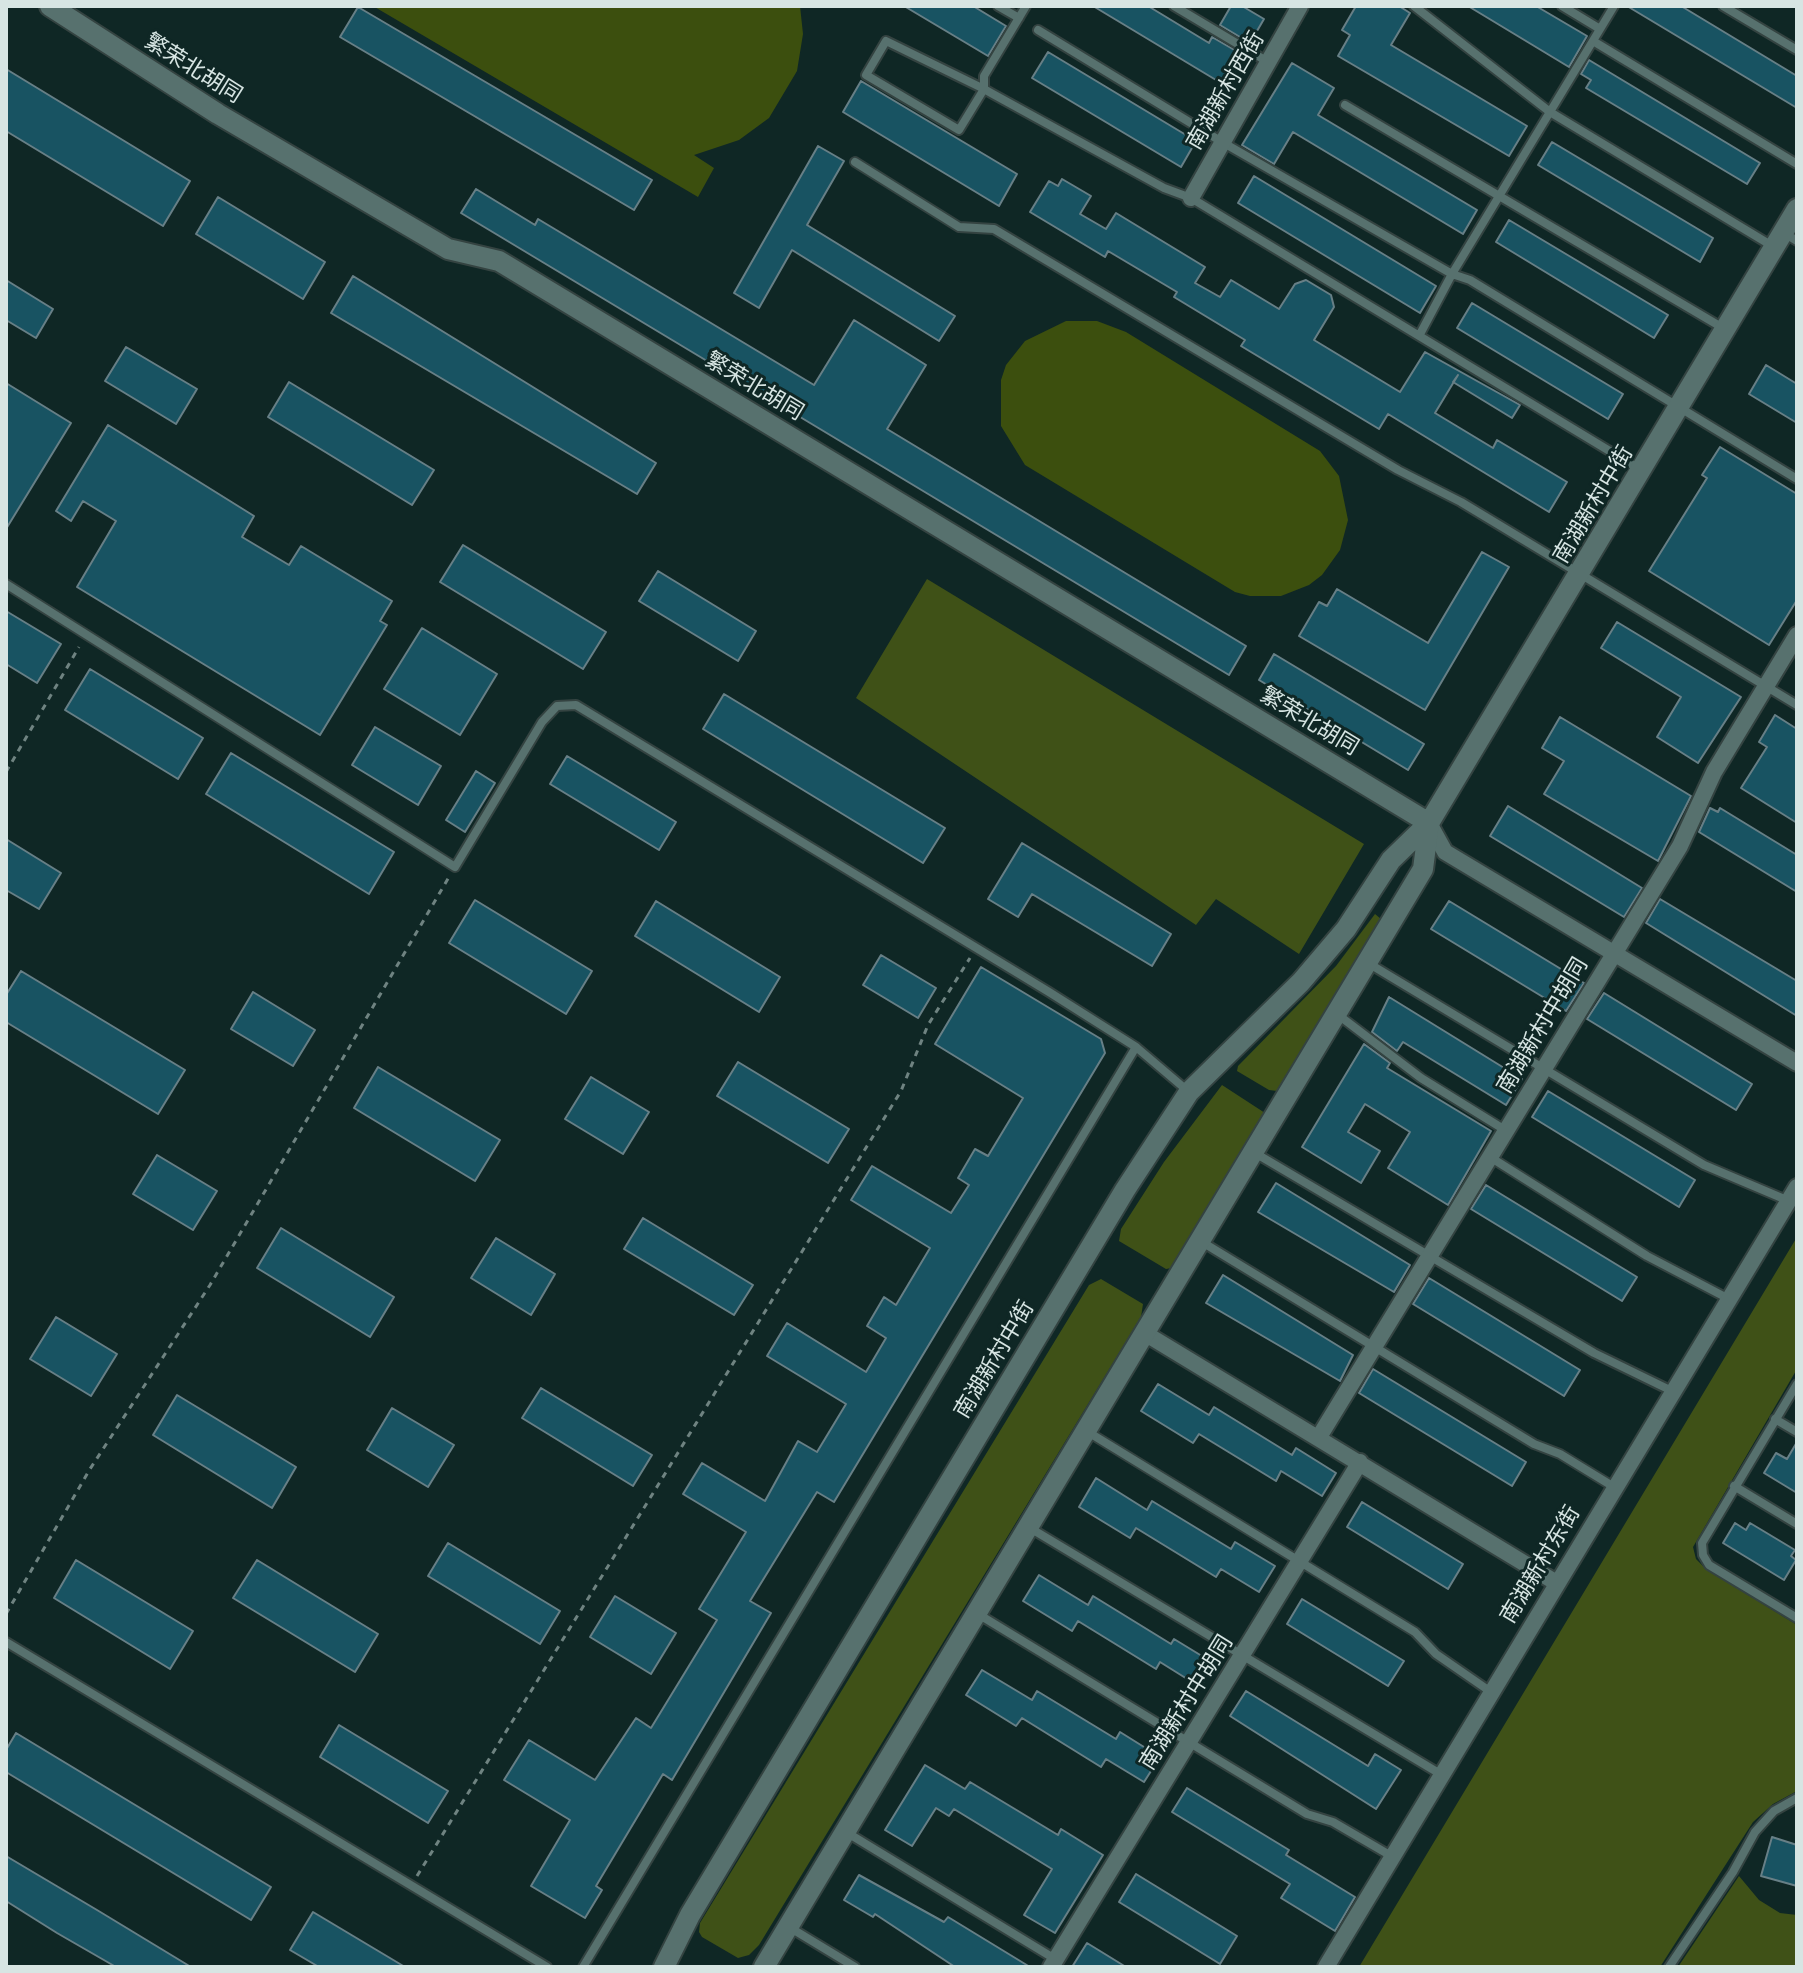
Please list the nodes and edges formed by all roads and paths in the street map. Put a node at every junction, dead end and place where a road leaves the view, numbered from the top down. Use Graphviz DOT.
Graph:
graph roads {
  1 [pos="50,6"];
  2 [pos="998,6"];
  3 [pos="1026,6"];
  4 [pos="1174,6"];
  5 [pos="1300,6"];
  6 [pos="1414,6"];
  7 [pos="1562,6"];
  8 [pos="1614,6"];
  9 [pos="1723,6"];
  10 [pos="1019,18"];
  11 [pos="1600,29"];
  12 [pos="1038,30"];
  13 [pos="1593,41"];
  14 [pos="1797,50"];
  15 [pos="1268,62"];
  16 [pos="984,89"];
  17 [pos="1345,105"];
  18 [pos="1550,112"];
  19 [pos="1222,142"];
  20 [pos="855,162"];
  21 [pos="1797,164"];
  22 [pos="1499,196"];
  23 [pos="1191,198"];
  24 [pos="1797,209"];
  25 [pos="1785,240"];
  26 [pos="1452,274"];
  27 [pos="1726,330"];
  28 [pos="1419,336"];
  29 [pos="1679,408"];
  30 [pos="1642,471"];
  31 [pos="1797,479"];
  32 [pos="1579,575"];
  33 [pos="6,584"];
  34 [pos="87,633"];
  35 [pos="1797,635"];
  36 [pos="1766,686"];
  37 [pos="1797,705"];
  38 [pos="6,772"];
  39 [pos="1429,823"];
  40 [pos="455,867"];
  41 [pos="976,948"];
  42 [pos="1613,953"];
  43 [pos="1367,963"];
  44 [pos="1337,1014"];
  45 [pos="1136,1047"];
  46 [pos="1797,1063"];
  47 [pos="1543,1068"];
  48 [pos="1189,1092"];
  49 [pos="1505,1130"];
  50 [pos="1254,1153"];
  51 [pos="1489,1157"];
  52 [pos="1793,1194"];
  53 [pos="1201,1241"];
  54 [pos="1429,1256"];
  55 [pos="1729,1299"];
  56 [pos="1146,1334"];
  57 [pos="1374,1347"];
  58 [pos="1797,1384"];
  59 [pos="1672,1391"];
  60 [pos="1775,1419"];
  61 [pos="1087,1431"];
  62 [pos="1797,1432"];
  63 [pos="1319,1437"];
  64 [pos="1360,1462"];
  65 [pos="1734,1486"];
  66 [pos="1614,1487"];
  67 [pos="1797,1524"];
  68 [pos="1029,1527"];
  69 [pos="1300,1560"];
  70 [pos="1555,1582"];
  71 [pos="977,1613"];
  72 [pos="6,1614"];
  73 [pos="1797,1618"];
  74 [pos="6,1642"];
  75 [pos="1242,1656"];
  76 [pos="1491,1692"];
  77 [pos="1189,1742"];
  78 [pos="1442,1775"];
  79 [pos="1797,1798"];
  80 [pos="845,1832"];
  81 [pos="1393,1857"];
  82 [pos="411,1885"];
  83 [pos="788,1926"];
  84 [pos="1053,1963"];
  85 [pos="547,1967"];
  86 [pos="583,1967"];
  87 [pos="664,1967"];
  88 [pos="764,1967"];
  89 [pos="855,1967"];
  90 [pos="1326,1967"];
  91 [pos="1669,1967"];
  1 -- 39 [label="street, 繁荣北胡同"];
  2 -- 10 [label="lane"];
  3 -- 10 [label="lane"];
  4 -- 15 [label="lane"];
  5 -- 15 [label="street, 南湖新村西街"];
  6 -- 18 [label="lane"];
  7 -- 11 [label="lane"];
  8 -- 11 [label="lane"];
  9 -- 14 [label="lane"];
  10 -- 16 [label="lane"];
  11 -- 13 [label="lane"];
  12 -- 19 [label="lane"];
  13 -- 18 [label="lane"];
  13 -- 21 [label="lane"];
  15 -- 19 [label="street, 南湖新村西街"];
  16 -- 16 [label="lane"];
  16 -- 23 [label="lane"];
  17 -- 22 [label="lane"];
  18 -- 22 [label="lane"];
  18 -- 25 [label="lane"];
  19 -- 23 [label="street, 南湖新村西街"];
  19 -- 26 [label="lane"];
  20 -- 32 [label="lane"];
  22 -- 26 [label="lane"];
  22 -- 27 [label="lane"];
  23 -- 28 [label="lane"];
  24 -- 25 [label="street, 南湖新村中街"];
  25 -- 27 [label="street, 南湖新村中街"];
  26 -- 28 [label="lane"];
  26 -- 29 [label="lane"];
  27 -- 29 [label="street, 南湖新村中街"];
  28 -- 30 [label="lane"];
  29 -- 30 [label="street, 南湖新村中街"];
  29 -- 31 [label="lane"];
  30 -- 32 [label="street, 南湖新村中街"];
  32 -- 36 [label="lane"];
  32 -- 39 [label="street, 南湖新村中街"];
  33 -- 34 [label="lane"];
  34 -- 38 [label="path"];
  34 -- 40 [label="lane"];
  35 -- 36 [label="street, 南湖新村中胡同"];
  36 -- 37 [label="lane"];
  36 -- 42 [label="street, 南湖新村中胡同"];
  39 -- 42 [label="street"];
  39 -- 43 [label="street, 南湖新村中街"];
  39 -- 48 [label="street, 南湖新村中街"];
  40 -- 41 [label="lane"];
  40 -- 72 [label="path"];
  41 -- 45 [label="lane"];
  41 -- 82 [label="path"];
  42 -- 46 [label="street"];
  42 -- 47 [label="street, 南湖新村中胡同"];
  43 -- 44 [label="street, 南湖新村中街"];
  43 -- 47 [label="lane"];
  44 -- 49 [label="lane"];
  44 -- 50 [label="street, 南湖新村中街"];
  45 -- 48 [label="lane"];
  45 -- 86 [label="lane"];
  47 -- 49 [label="street, 南湖新村中胡同"];
  47 -- 52 [label="lane"];
  48 -- 87 [label="street, 南湖新村中街"];
  49 -- 51 [label="street, 南湖新村中胡同"];
  50 -- 53 [label="street, 南湖新村中街"];
  50 -- 54 [label="lane"];
  51 -- 54 [label="street, 南湖新村中胡同"];
  51 -- 55 [label="lane"];
  52 -- 55 [label="street, 南湖新村东街"];
  53 -- 56 [label="street, 南湖新村中街"];
  53 -- 57 [label="lane"];
  54 -- 57 [label="street, 南湖新村中胡同"];
  54 -- 59 [label="lane"];
  55 -- 59 [label="street, 南湖新村东街"];
  56 -- 61 [label="street, 南湖新村中街"];
  56 -- 63 [label="street"];
  57 -- 63 [label="street, 南湖新村中胡同"];
  57 -- 66 [label="lane"];
  58 -- 60 [label="lane"];
  59 -- 66 [label="street, 南湖新村东街"];
  60 -- 62 [label="lane"];
  60 -- 65 [label="lane"];
  61 -- 68 [label="street, 南湖新村中街"];
  61 -- 69 [label="lane"];
  63 -- 64 [label="street"];
  64 -- 69 [label="street, 南湖新村中胡同"];
  64 -- 70 [label="street"];
  65 -- 67 [label="lane"];
  65 -- 73 [label="lane"];
  66 -- 70 [label="street, 南湖新村东街"];
  68 -- 71 [label="street, 南湖新村中街"];
  68 -- 75 [label="lane"];
  69 -- 75 [label="street, 南湖新村中胡同"];
  69 -- 76 [label="lane"];
  70 -- 76 [label="street, 南湖新村东街"];
  71 -- 77 [label="lane"];
  71 -- 80 [label="street, 南湖新村中街"];
  74 -- 82 [label="lane"];
  75 -- 77 [label="street, 南湖新村中胡同"];
  75 -- 78 [label="lane"];
  76 -- 78 [label="street, 南湖新村东街"];
  77 -- 81 [label="lane"];
  77 -- 84 [label="street, 南湖新村中胡同"];
  78 -- 81 [label="street, 南湖新村东街"];
  79 -- 91 [label="lane"];
  80 -- 83 [label="street, 南湖新村中街"];
  80 -- 84 [label="lane"];
  81 -- 90 [label="street, 南湖新村东街"];
  82 -- 85 [label="lane"];
  83 -- 88 [label="street, 南湖新村中街"];
  83 -- 89 [label="lane"];
}
